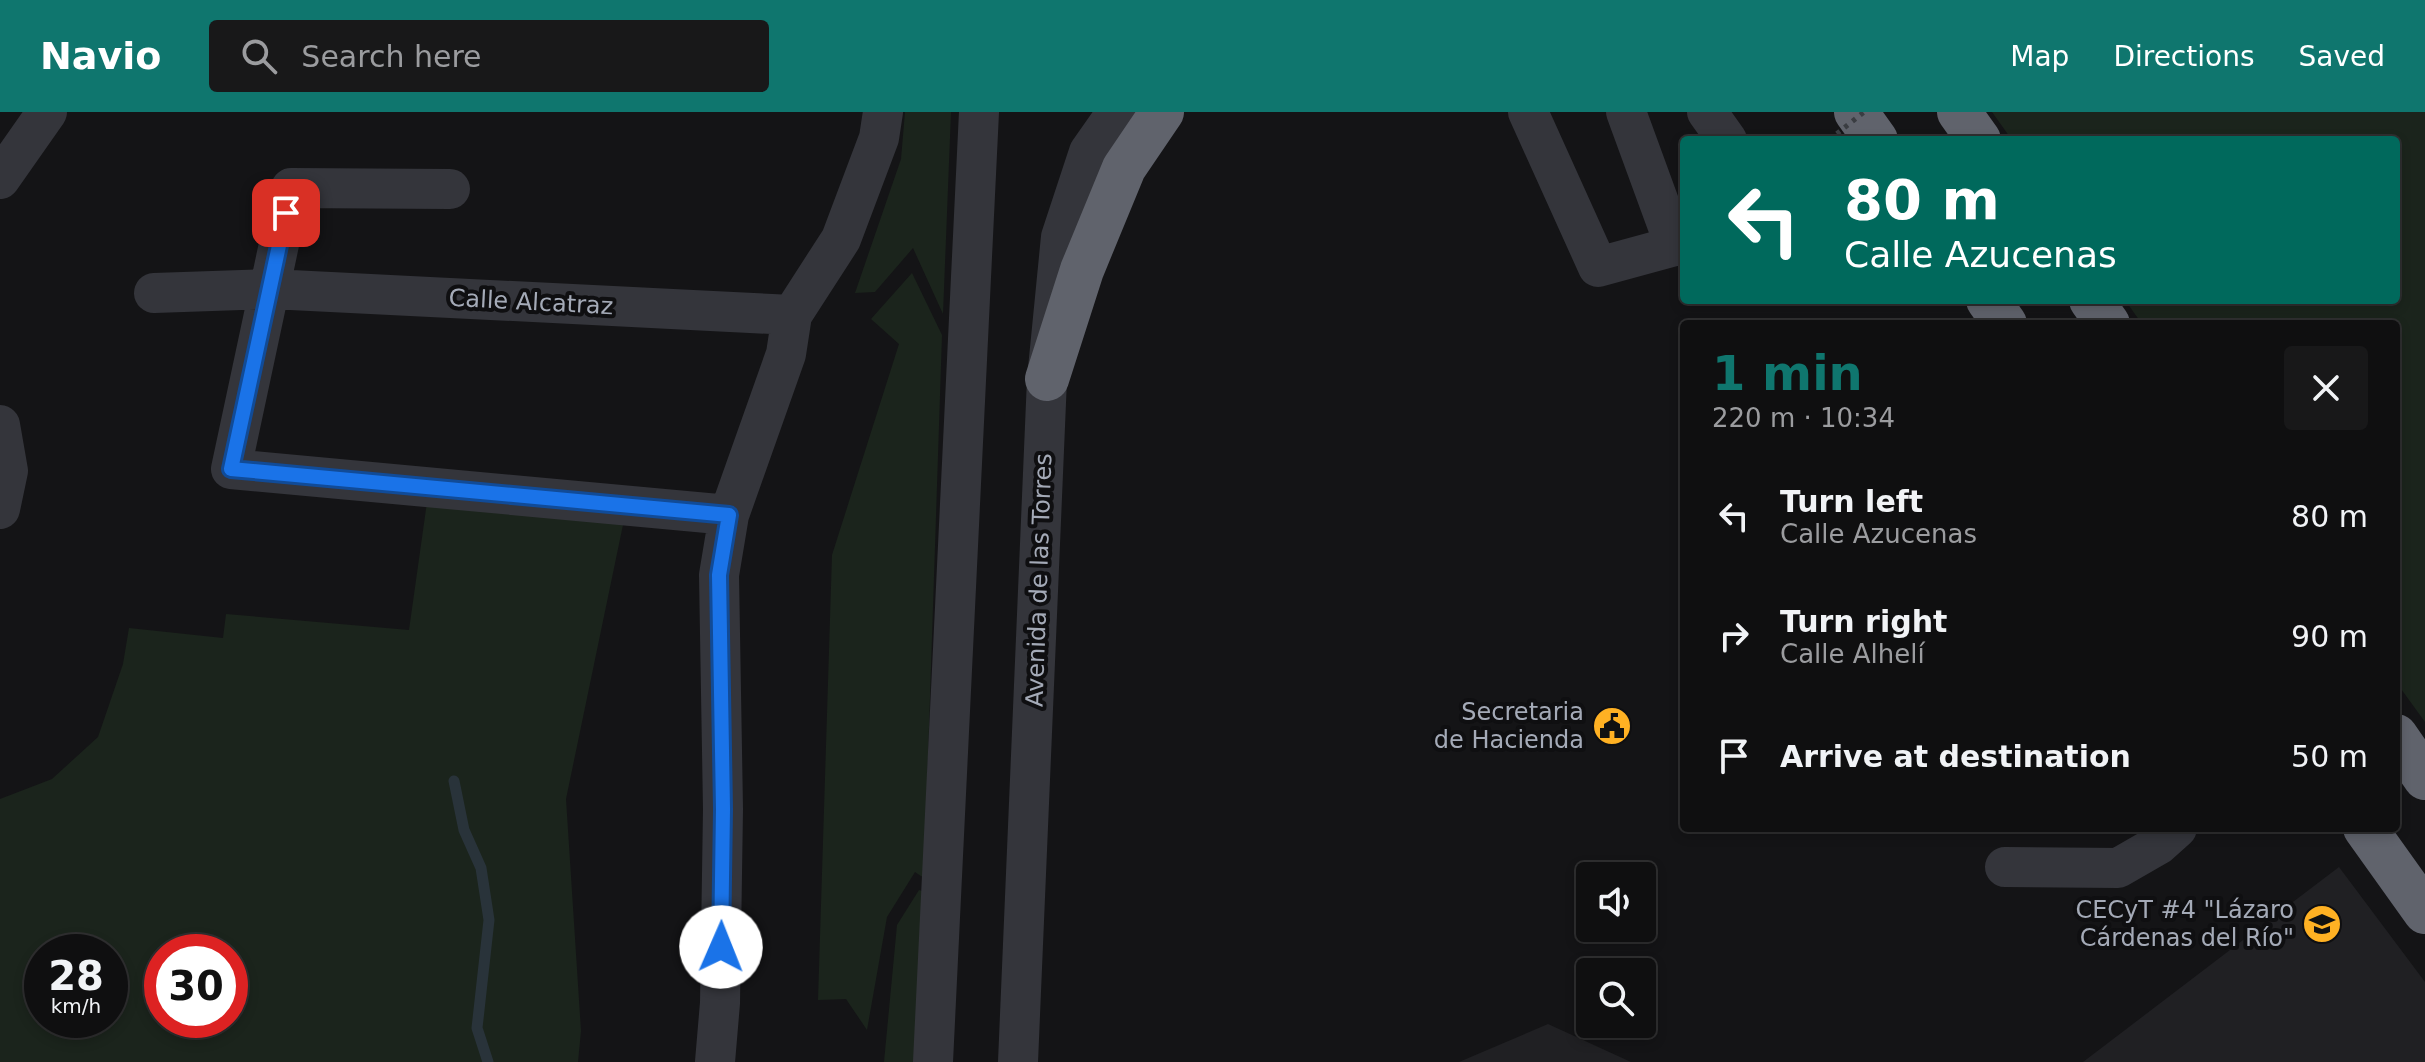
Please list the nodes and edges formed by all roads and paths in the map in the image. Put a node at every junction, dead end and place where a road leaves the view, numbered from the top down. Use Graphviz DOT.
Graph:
graph roads {
  1 [pos="47,112"];
  2 [pos="883,112"];
  3 [pos="979,112"];
  4 [pos="1117,112"];
  5 [pos="1162,112"];
  6 [pos="1528,112"];
  7 [pos="1626,112"];
  8 [pos="1707,112"];
  9 [pos="1856,112"];
  10 [pos="1864,112"];
  11 [pos="1959,112"];
  12 [pos="1724,136"];
  13 [pos="1834,136"];
  14 [pos="1873,136"];
  15 [pos="1976,136"];
  16 [pos="0,179"];
  17 [pos="450,189"];
  18 [pos="271,289"];
  19 [pos="154,293"];
  20 [pos="792,315"];
  21 [pos="1047,379"];
  22 [pos="0,425"];
  23 [pos="0,509"];
  24 [pos="729,515"];
  25 [pos="2400,742"];
  26 [pos="2425,778"];
  27 [pos="2173,832"];
  28 [pos="2368,832"];
  29 [pos="2005,867"];
  30 [pos="2425,912"];
  31 [pos="715,1062"];
  32 [pos="933,1062"];
  33 [pos="1018,1062"];
  1 -- 16 [label="street"];
  2 -- 20 [label="street"];
  3 -- 32 [label="street"];
  4 -- 21 [label="street, Avenida de las Torres"];
  5 -- 21 [label="highway"];
  6 -- 7 [label="street"];
  8 -- 12 [label="street"];
  9 -- 14 [label="highway"];
  10 -- 13 [label="path, bridge"];
  11 -- 15 [label="highway"];
  17 -- 18 [label="street"];
  18 -- 19 [label="street, Calle Alcatraz"];
  18 -- 20 [label="street, Calle Alcatraz"];
  18 -- 24 [label="street"];
  20 -- 24 [label="street"];
  21 -- 33 [label="street, Avenida de las Torres"];
  22 -- 23 [label="street"];
  24 -- 31 [label="street"];
  25 -- 26 [label="highway"];
  27 -- 29 [label="street"];
  28 -- 30 [label="highway"];
}
